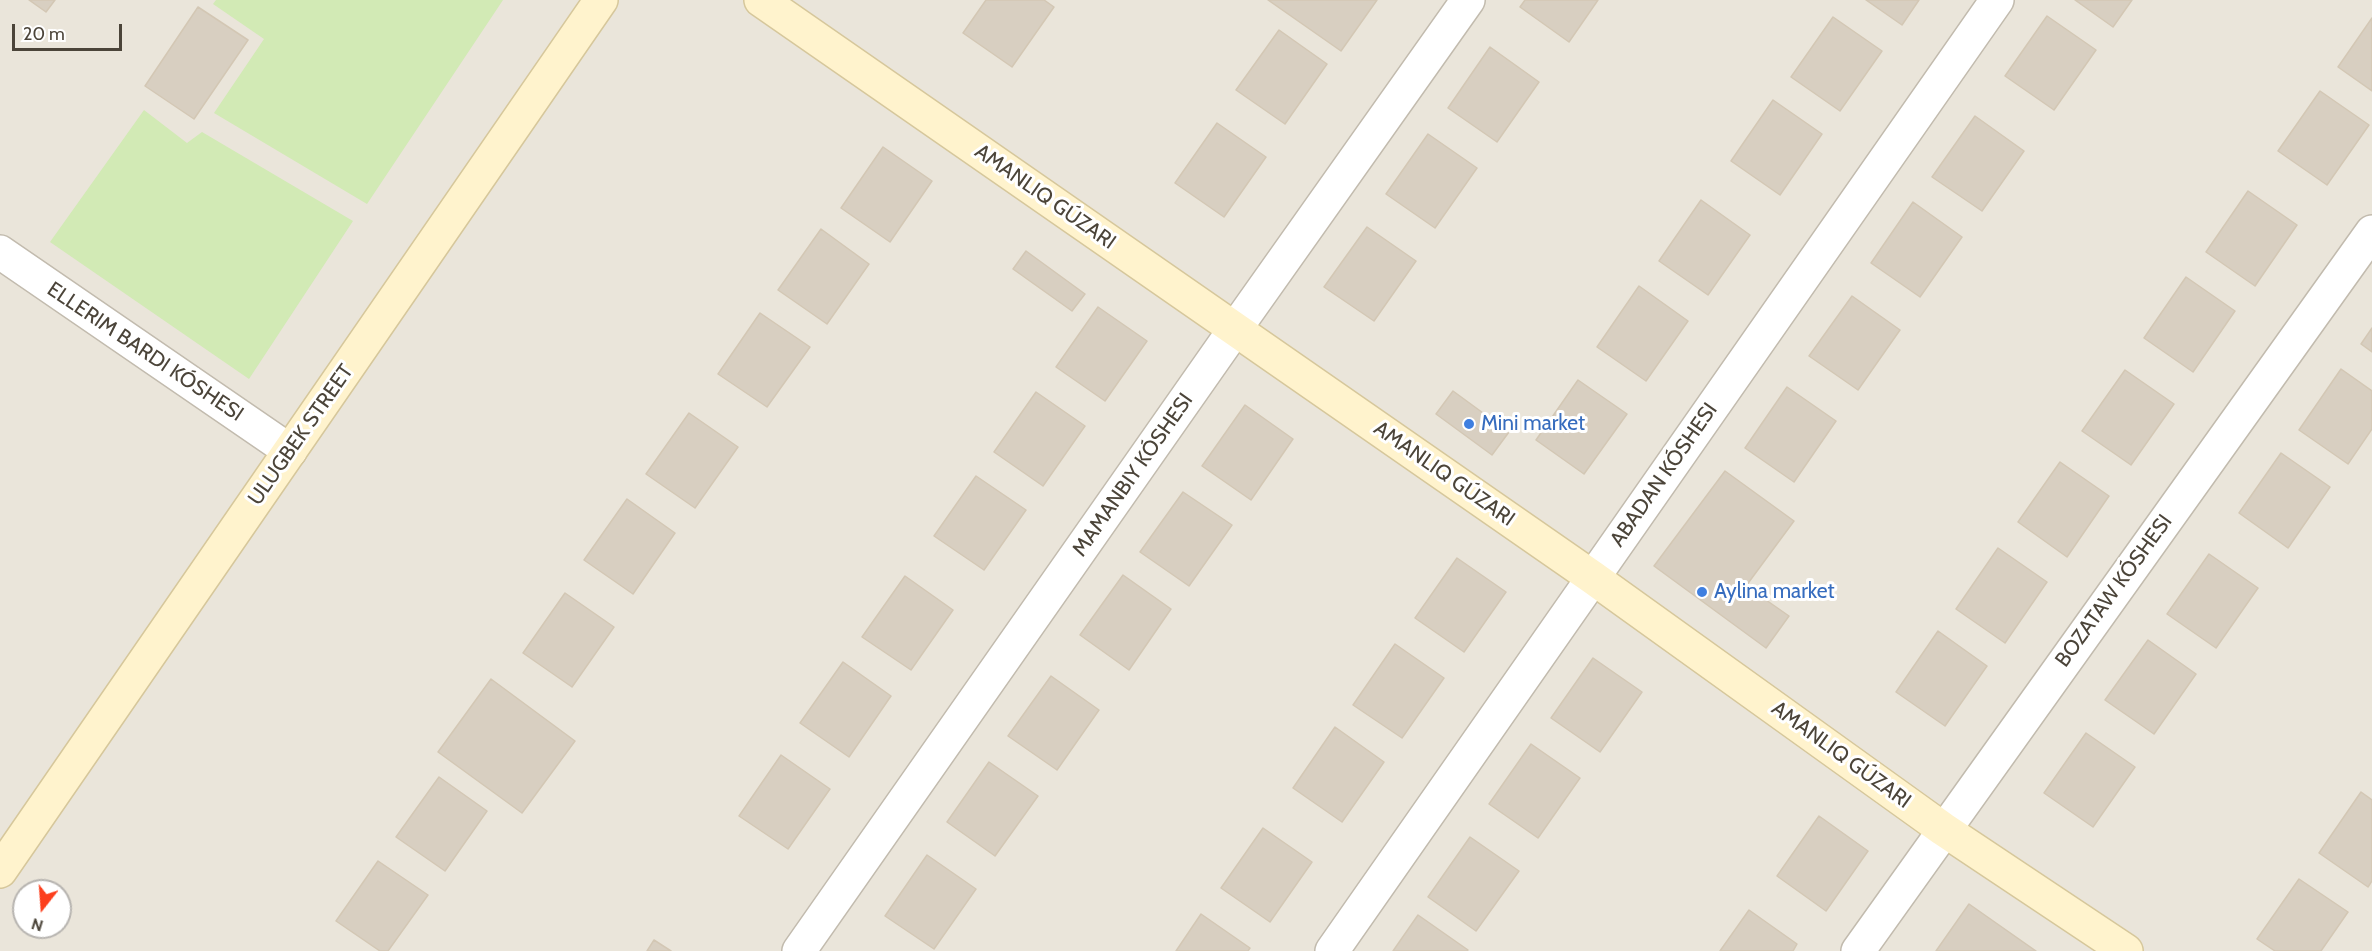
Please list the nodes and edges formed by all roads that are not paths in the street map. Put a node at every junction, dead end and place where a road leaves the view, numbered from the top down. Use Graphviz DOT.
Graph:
graph roads {
  1 [pos="602,0"];
  2 [pos="761,0"];
  3 [pos="1468,0"];
  4 [pos="1997,0"];
  5 [pos="2372,232"];
  6 [pos="0,252"];
  7 [pos="1235,329"];
  8 [pos="290,451"];
  9 [pos="1592,577"];
  10 [pos="1943,829"];
  11 [pos="0,871"];
  12 [pos="799,951"];
  13 [pos="1332,951"];
  14 [pos="1858,951"];
  15 [pos="2126,951"];
  1 -- 8 [label="street, ULUGBEK STREET"];
  2 -- 7 [label="street"];
  3 -- 7 [label="street, MAMANBIY KÓSHESI"];
  4 -- 9 [label="street, ABADAN KÓSHESI"];
  5 -- 10 [label="street, BOZATAW KÓSHESI"];
  6 -- 8 [label="street"];
  7 -- 9 [label="street"];
  7 -- 12 [label="street, MAMANBIY KÓSHESI"];
  8 -- 11 [label="street, ULUGBEK STREET"];
  9 -- 10 [label="street"];
  9 -- 13 [label="street, ABADAN KÓSHESI"];
  10 -- 14 [label="street, BOZATAW KÓSHESI"];
  10 -- 15 [label="street"];
}
